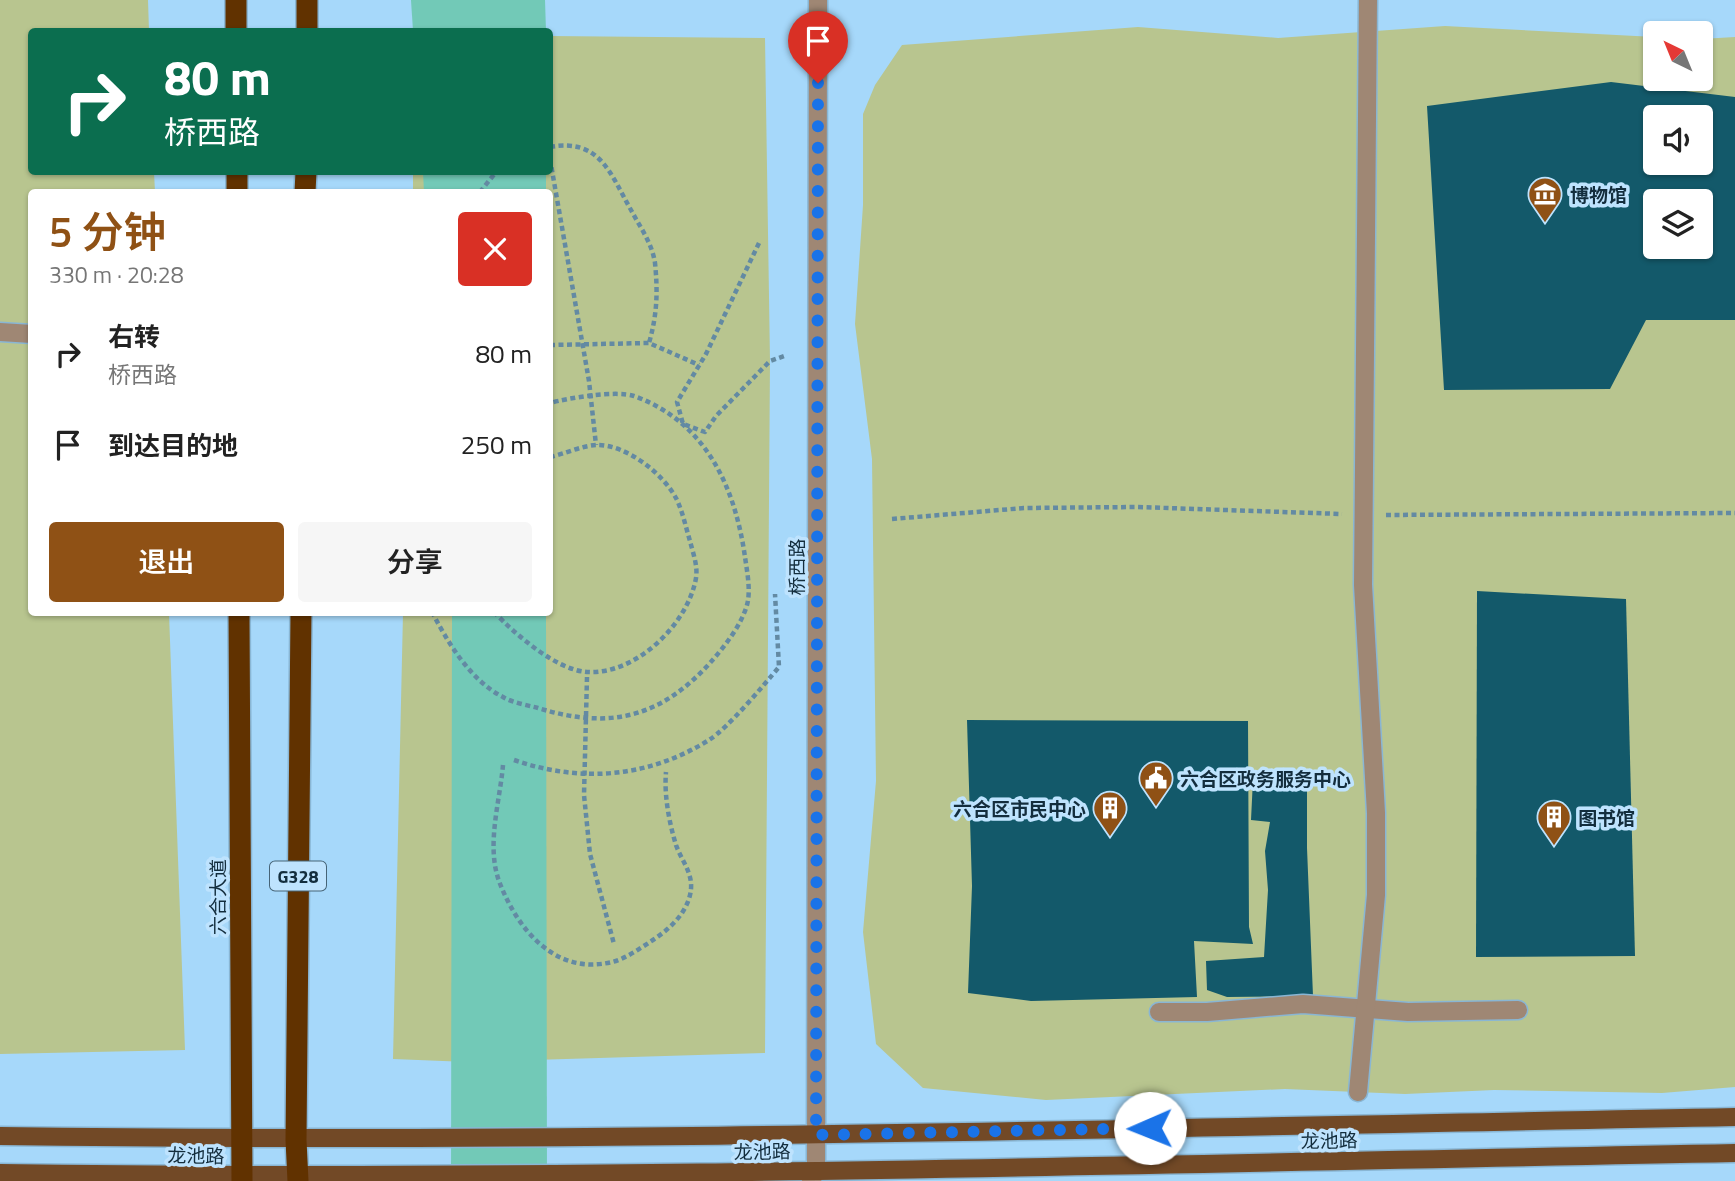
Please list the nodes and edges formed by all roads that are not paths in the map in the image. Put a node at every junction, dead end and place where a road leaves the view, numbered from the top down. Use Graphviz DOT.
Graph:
graph roads {
  1 [pos="236,0"];
  2 [pos="307,0"];
  3 [pos="818,0"];
  4 [pos="1368,0"];
  5 [pos="236,28"];
  6 [pos="307,28"];
  7 [pos="0,332"];
  8 [pos="28,334"];
  9 [pos="239,616"];
  10 [pos="301,616"];
  11 [pos="1518,1010"];
  12 [pos="1159,1012"];
  13 [pos="1358,1092"];
  14 [pos="1735,1117"];
  15 [pos="816,1135"];
  16 [pos="0,1136"];
  17 [pos="241,1139"];
  18 [pos="296,1140"];
  19 [pos="1735,1153"];
  20 [pos="0,1173"];
  21 [pos="814,1176"];
  22 [pos="172,1178"];
  23 [pos="242,1179"];
  24 [pos="298,1179"];
  1 -- 5 [label="highway"];
  2 -- 6 [label="highway"];
  3 -- 15 [label="street, 桥西路"];
  4 -- 13 [label="street"];
  7 -- 8 [label="street"];
  9 -- 17 [label="highway, 六合大道"];
  10 -- 18 [label="highway, G328"];
  11 -- 12 [label="street"];
  14 -- 15 [label="main road, 龙池路"];
  15 -- 18 [label="main road, 龙池路"];
  15 -- 21 [label="street, 桥西路"];
  16 -- 17 [label="main road, 龙池路"];
  17 -- 18 [label="main road, 龙池路"];
  17 -- 23 [label="highway, 六合大道"];
  18 -- 24 [label="highway, G328"];
  19 -- 21 [label="main road, 龙池路"];
  20 -- 22 [label="main road, 龙池路"];
  21 -- 24 [label="main road, 龙池路"];
  22 -- 23 [label="main road, 龙池路"];
  23 -- 24 [label="main road, 龙池路"];
}
